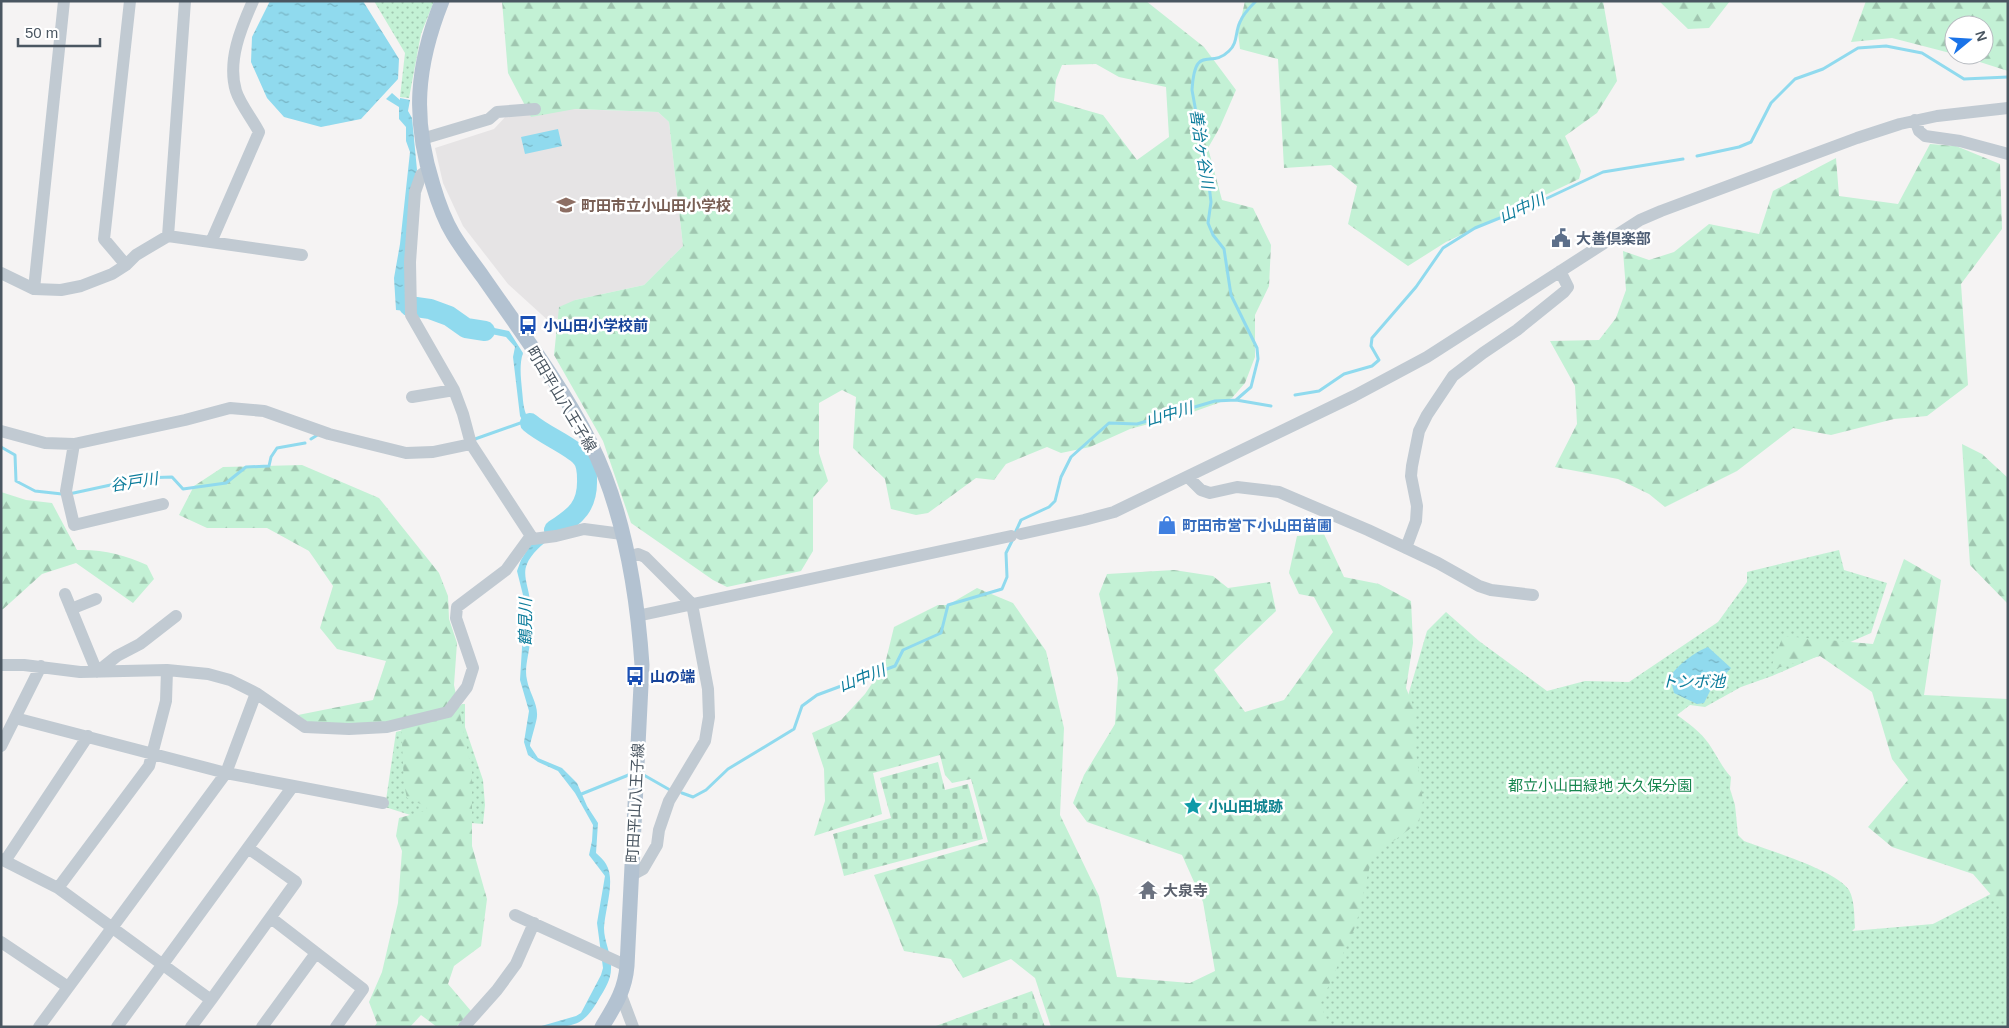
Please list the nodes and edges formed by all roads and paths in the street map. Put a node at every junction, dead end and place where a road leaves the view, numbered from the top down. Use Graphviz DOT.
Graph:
graph roads {
  1 [pos="64,1"];
  2 [pos="130,1"];
  3 [pos="184,1"];
  4 [pos="253,1"];
  5 [pos="442,1"];
  6 [pos="2008,108"];
  7 [pos="535,109"];
  8 [pos="1915,120"];
  9 [pos="422,140"];
  10 [pos="2008,154"];
  11 [pos="428,170"];
  12 [pos="168,236"];
  13 [pos="211,242"];
  14 [pos="302,255"];
  15 [pos="126,265"];
  16 [pos="1560,271"];
  17 [pos="1,273"];
  18 [pos="34,289"];
  19 [pos="454,390"];
  20 [pos="412,397"];
  21 [pos="1,431"];
  22 [pos="74,444"];
  23 [pos="471,444"];
  24 [pos="1188,477"];
  25 [pos="162,504"];
  26 [pos="622,534"];
  27 [pos="531,538"];
  28 [pos="1406,548"];
  29 [pos="628,556"];
  30 [pos="65,594"];
  31 [pos="1533,595"];
  32 [pos="96,598"];
  33 [pos="692,604"];
  34 [pos="71,609"];
  35 [pos="176,616"];
  36 [pos="637,616"];
  37 [pos="1,665"];
  38 [pos="41,666"];
  39 [pos="167,670"];
  40 [pos="97,672"];
  41 [pos="256,694"];
  42 [pos="15,718"];
  43 [pos="88,736"];
  44 [pos="1,746"];
  45 [pos="152,754"];
  46 [pos="226,773"];
  47 [pos="293,786"];
  48 [pos="383,803"];
  49 [pos="248,848"];
  50 [pos="3,860"];
  51 [pos="632,875"];
  52 [pos="58,888"];
  53 [pos="515,915"];
  54 [pos="271,918"];
  55 [pos="534,924"];
  56 [pos="112,927"];
  57 [pos="1,942"];
  58 [pos="316,954"];
  59 [pos="162,964"];
  60 [pos="627,966"];
  61 [pos="68,987"];
  62 [pos="621,995"];
  63 [pos="211,1000"];
  64 [pos="39,1027"];
  65 [pos="117,1027"];
  66 [pos="191,1027"];
  67 [pos="262,1027"];
  68 [pos="336,1027"];
  69 [pos="464,1027"];
  70 [pos="602,1027"];
  71 [pos="633,1027"];
  1 -- 18 [label="street"];
  2 -- 15 [label="street"];
  3 -- 12 [label="street"];
  4 -- 13 [label="street"];
  5 -- 9 [label="main road, 町田平山八王子線"];
  6 -- 8 [label="street"];
  7 -- 9 [label="street"];
  8 -- 10 [label="street"];
  8 -- 16 [label="street"];
  9 -- 11 [label="main road, 町田平山八王子線"];
  11 -- 19 [label="street"];
  11 -- 26 [label="main road, 町田平山八王子線"];
  12 -- 13 [label="street"];
  12 -- 15 [label="street"];
  13 -- 14 [label="street"];
  15 -- 18 [label="street"];
  16 -- 24 [label="street"];
  16 -- 28 [label="street"];
  17 -- 18 [label="street"];
  19 -- 20 [label="street"];
  19 -- 23 [label="street"];
  21 -- 22 [label="street"];
  22 -- 23 [label="street"];
  22 -- 25 [label="street"];
  23 -- 27 [label="street"];
  24 -- 28 [label="street"];
  24 -- 33 [label="street"];
  26 -- 27 [label="street"];
  26 -- 29 [label="main road, 町田平山八王子線"];
  27 -- 41 [label="street"];
  28 -- 31 [label="street"];
  29 -- 33 [label="street"];
  29 -- 36 [label="main road, 町田平山八王子線"];
  30 -- 34 [label="street"];
  32 -- 34 [label="street"];
  33 -- 36 [label="street"];
  33 -- 51 [label="street"];
  34 -- 40 [label="street"];
  35 -- 40 [label="street"];
  36 -- 51 [label="main road, 町田平山八王子線"];
  37 -- 38 [label="street"];
  38 -- 40 [label="street"];
  38 -- 42 [label="street"];
  39 -- 40 [label="street"];
  39 -- 41 [label="street"];
  39 -- 45 [label="street"];
  41 -- 46 [label="street"];
  42 -- 43 [label="street"];
  42 -- 44 [label="street"];
  43 -- 45 [label="street"];
  43 -- 50 [label="street"];
  45 -- 46 [label="street"];
  45 -- 52 [label="street"];
  46 -- 47 [label="street"];
  46 -- 56 [label="street"];
  47 -- 48 [label="street"];
  47 -- 49 [label="street"];
  49 -- 54 [label="street"];
  49 -- 59 [label="street"];
  50 -- 52 [label="street"];
  51 -- 60 [label="main road, 町田平山八王子線"];
  52 -- 56 [label="street"];
  53 -- 55 [label="street"];
  54 -- 58 [label="street"];
  54 -- 63 [label="street"];
  55 -- 60 [label="street"];
  55 -- 69 [label="street"];
  56 -- 59 [label="street"];
  56 -- 61 [label="street"];
  57 -- 61 [label="street"];
  58 -- 67 [label="street"];
  58 -- 68 [label="street"];
  59 -- 63 [label="street"];
  59 -- 65 [label="street"];
  60 -- 62 [label="main road, 町田平山八王子線"];
  61 -- 64 [label="street"];
  62 -- 70 [label="main road, 町田平山八王子線"];
  62 -- 71 [label="street"];
  63 -- 66 [label="street"];
}
